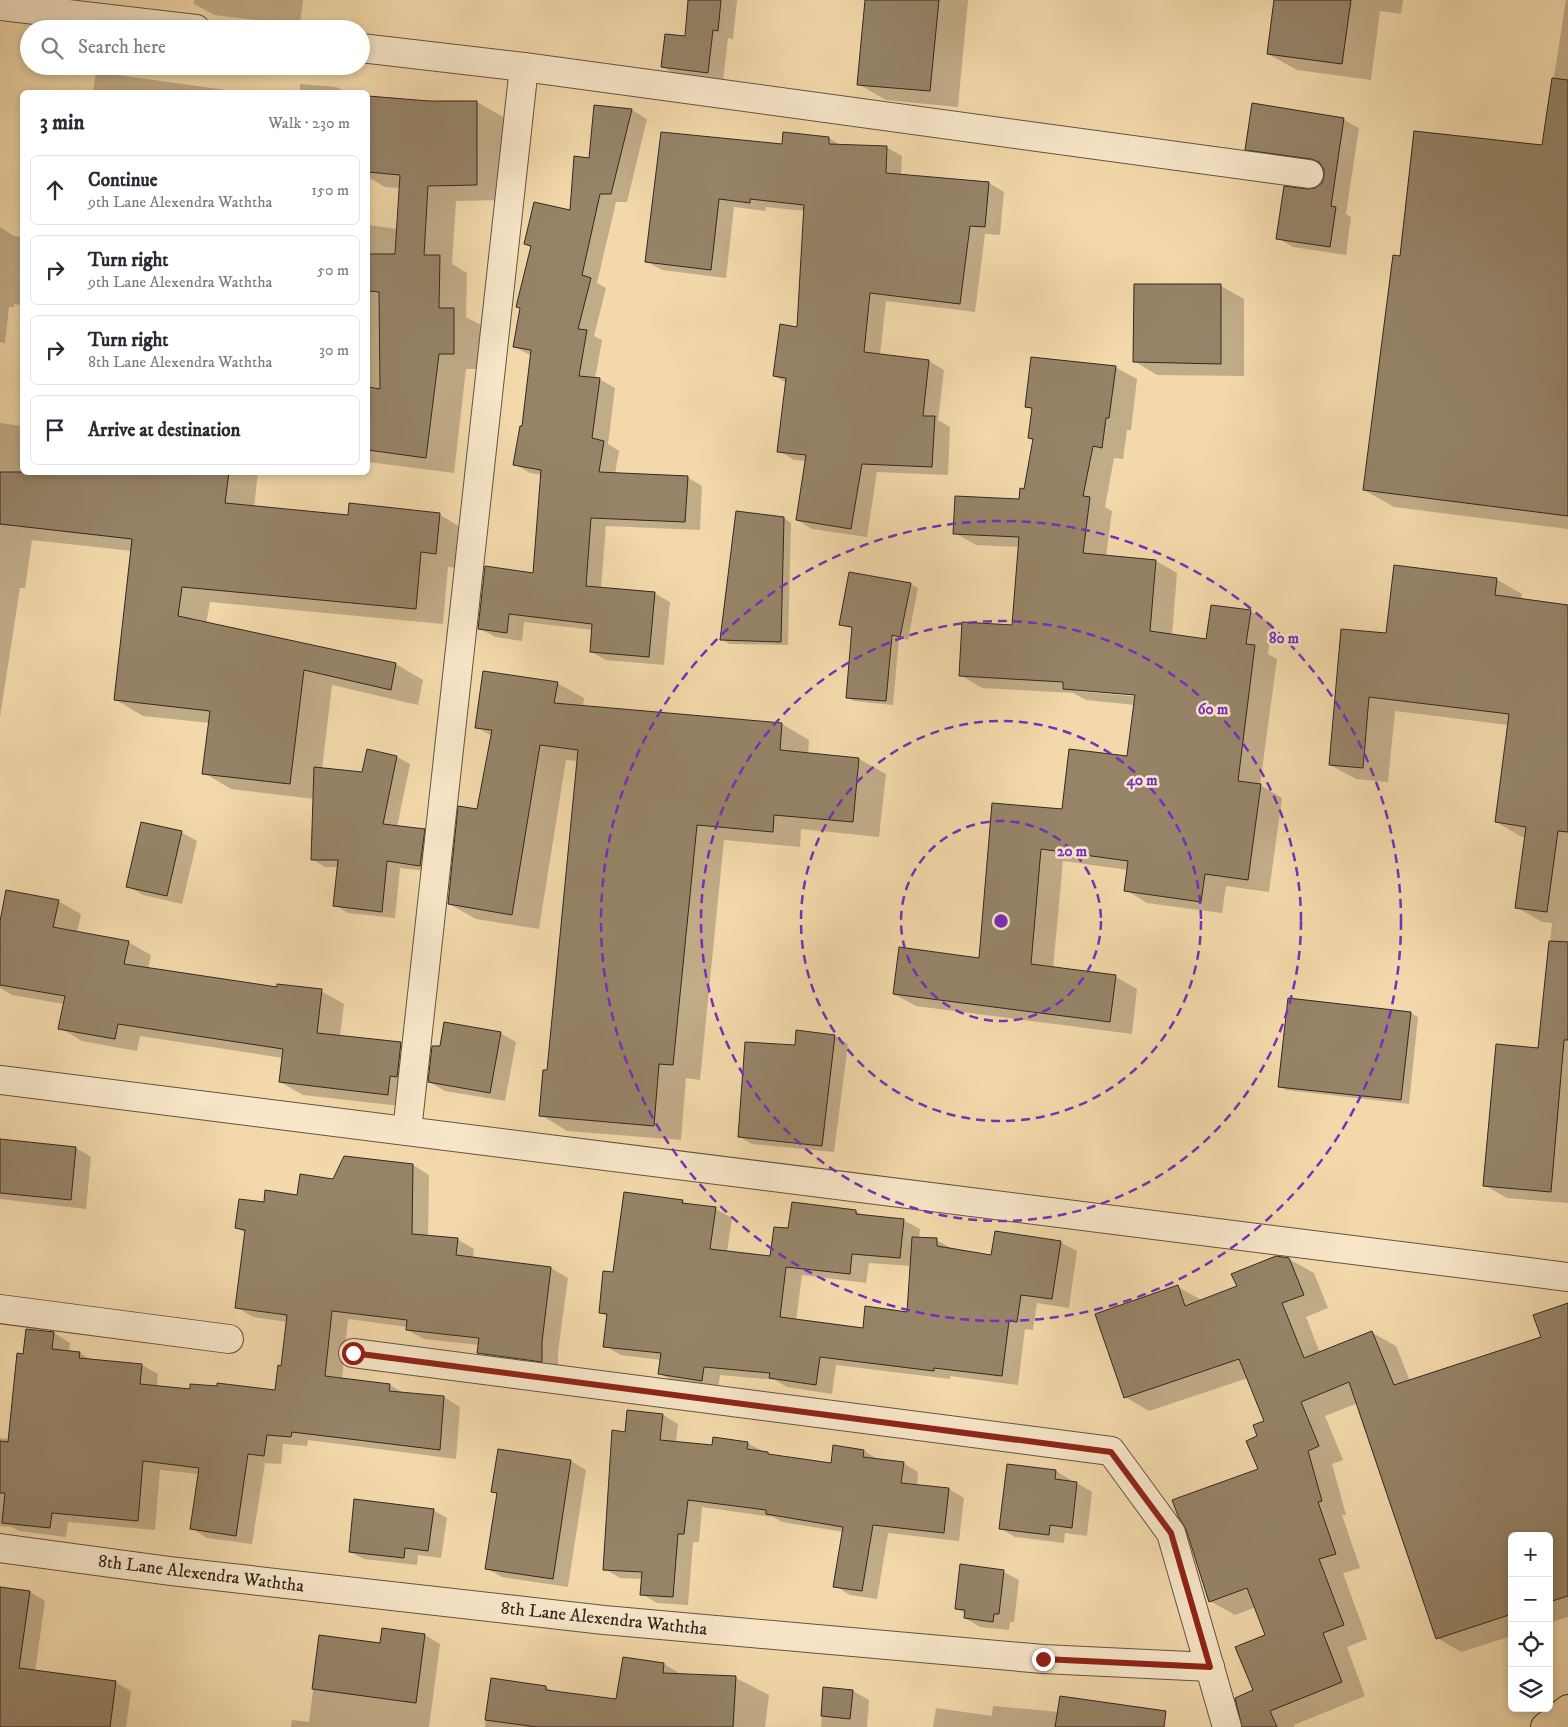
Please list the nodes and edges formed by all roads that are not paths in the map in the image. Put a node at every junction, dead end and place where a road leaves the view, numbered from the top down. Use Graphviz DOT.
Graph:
graph roads {
  1 [pos="0,6"];
  2 [pos="119,20"];
  3 [pos="370,49"];
  4 [pos="524,67"];
  5 [pos="1309,174"];
  6 [pos="0,1080"];
  7 [pos="407,1132"];
  8 [pos="1568,1277"];
  9 [pos="0,1309"];
  10 [pos="229,1339"];
  11 [pos="353,1353"];
  12 [pos="0,1548"];
  13 [pos="1210,1667"];
  14 [pos="1568,1709"];
  15 [pos="1228,1727"];
  16 [pos="1545,1727"];
  1 -- 2 [label="street"];
  3 -- 4 [label="street"];
  4 -- 5 [label="street"];
  4 -- 7 [label="street"];
  6 -- 7 [label="street"];
  7 -- 8 [label="street"];
  9 -- 10 [label="street"];
  11 -- 13 [label="street"];
  12 -- 13 [label="street, 8th Lane Alexendra Waththa"];
  13 -- 15 [label="street"];
  14 -- 16 [label="highway"];
}
